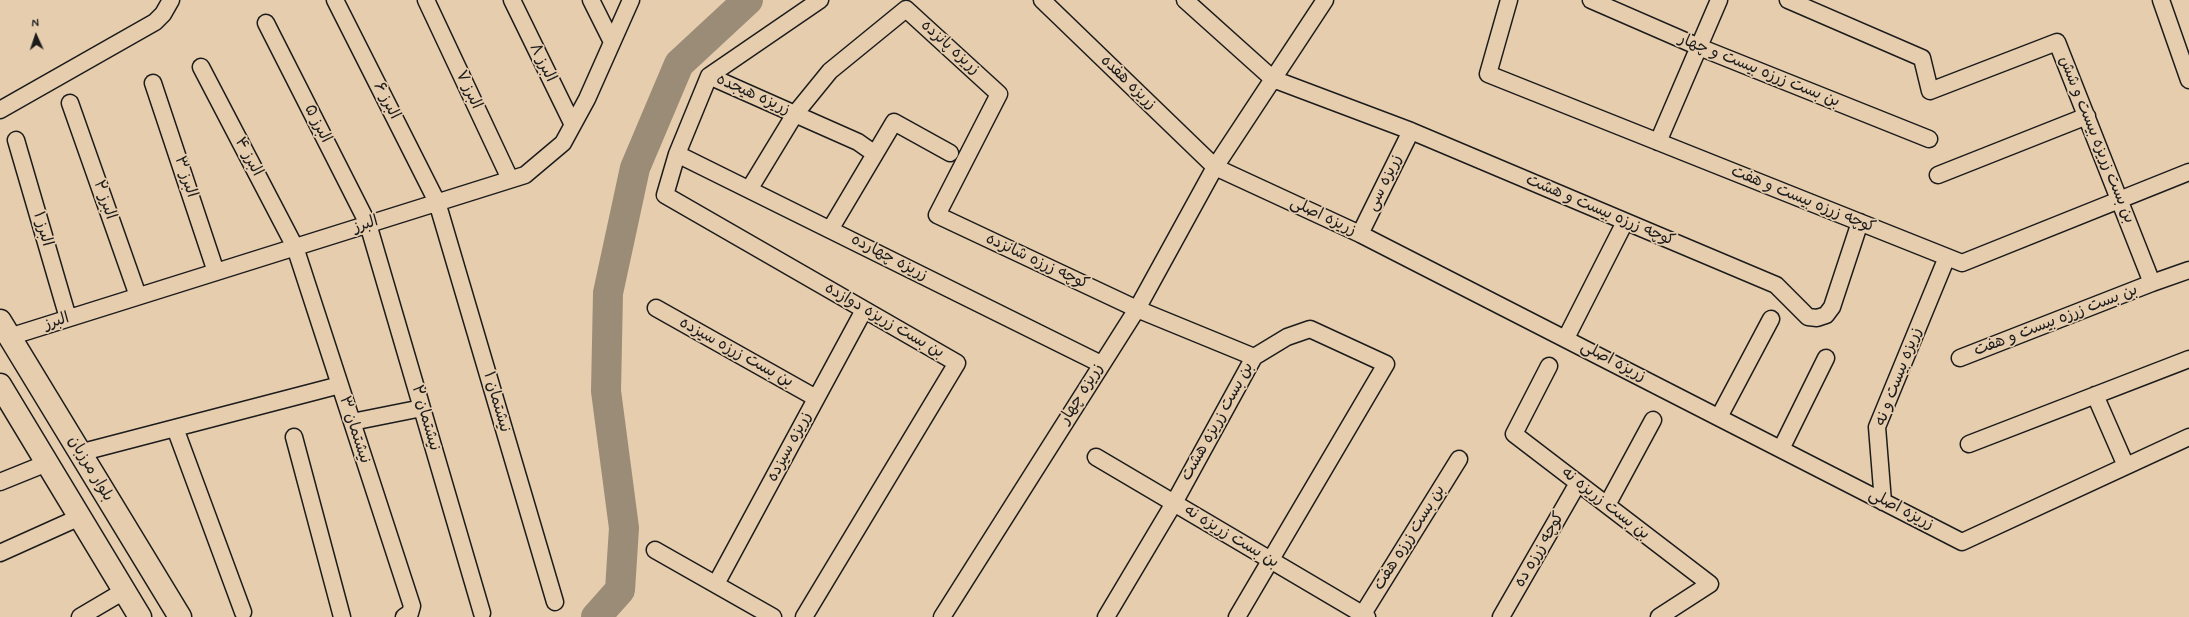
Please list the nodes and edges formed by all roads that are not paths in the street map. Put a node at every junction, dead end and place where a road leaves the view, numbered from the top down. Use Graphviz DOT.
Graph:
graph roads {
  1 [pos="171,0"];
  2 [pos="335,0"];
  3 [pos="426,0"];
  4 [pos="512,0"];
  5 [pos="591,0"];
  6 [pos="631,0"];
  7 [pos="820,0"];
  8 [pos="1042,0"];
  9 [pos="1325,0"];
  10 [pos="1509,0"];
  11 [pos="1591,0"];
  12 [pos="1719,0"];
  13 [pos="1788,0"];
  14 [pos="2161,0"];
  15 [pos="1189,2"];
  16 [pos="266,23"];
  17 [pos="612,42"];
  18 [pos="1699,47"];
  19 [pos="201,67"];
  20 [pos="709,76"];
  21 [pos="1273,80"];
  22 [pos="2189,80"];
  23 [pos="153,82"];
  24 [pos="70,103"];
  25 [pos="0,110"];
  26 [pos="795,114"];
  27 [pos="2087,116"];
  28 [pos="573,125"];
  29 [pos="1411,131"];
  30 [pos="1929,139"];
  31 [pos="16,140"];
  32 [pos="1658,142"];
  33 [pos="950,153"];
  34 [pos="677,154"];
  35 [pos="875,154"];
  36 [pos="1215,167"];
  37 [pos="2189,172"];
  38 [pos="1938,175"];
  39 [pos="510,179"];
  40 [pos="750,188"];
  41 [pos="2120,200"];
  42 [pos="437,202"];
  43 [pos="937,215"];
  44 [pos="1625,222"];
  45 [pos="1860,222"];
  46 [pos="368,224"];
  47 [pos="831,228"];
  48 [pos="1360,234"];
  49 [pos="295,247"];
  50 [pos="1947,257"];
  51 [pos="2189,270"];
  52 [pos="216,272"];
  53 [pos="2152,283"];
  54 [pos="138,296"];
  55 [pos="656,308"];
  56 [pos="1137,309"];
  57 [pos="864,310"];
  58 [pos="68,318"];
  59 [pos="1771,319"];
  60 [pos="4,329"];
  61 [pos="1566,338"];
  62 [pos="1254,357"];
  63 [pos="1826,358"];
  64 [pos="1960,358"];
  65 [pos="2189,359"];
  66 [pos="1101,364"];
  67 [pos="1549,366"];
  68 [pos="0,385"];
  69 [pos="340,385"];
  70 [pos="2095,395"];
  71 [pos="816,398"];
  72 [pos="422,408"];
  73 [pos="1719,417"];
  74 [pos="1653,420"];
  75 [pos="352,422"];
  76 [pos="175,428"];
  77 [pos="294,437"];
  78 [pos="2189,437"];
  79 [pos="1969,444"];
  80 [pos="1781,449"];
  81 [pos="80,453"];
  82 [pos="1096,457"];
  83 [pos="1459,459"];
  84 [pos="47,463"];
  85 [pos="2126,466"];
  86 [pos="0,482"];
  87 [pos="1578,483"];
  88 [pos="1883,502"];
  89 [pos="1174,503"];
  90 [pos="1607,505"];
  91 [pos="80,517"];
  92 [pos="655,550"];
  93 [pos="0,553"];
  94 [pos="1270,560"];
  95 [pos="716,584"];
  96 [pos="124,590"];
  97 [pos="555,602"];
  98 [pos="243,612"];
  99 [pos="482,613"];
  100 [pos="407,615"];
  101 [pos="1364,616"];
  102 [pos="80,617"];
  103 [pos="140,617"];
  104 [pos="180,617"];
  105 [pos="342,617"];
  106 [pos="773,617"];
  107 [pos="804,617"];
  108 [pos="942,617"];
  109 [pos="1106,617"];
  110 [pos="1237,617"];
  111 [pos="1501,617"];
  112 [pos="1659,617"];
  1 -- 25 [label="street"];
  2 -- 42 [label="street, البرز ۶"];
  3 -- 39 [label="street, البرز ۷"];
  4 -- 28 [label="street, البرز ۸"];
  5 -- 17 [label="street"];
  6 -- 17 [label="street, البرز"];
  7 -- 20 [label="street, زریزه هیجده"];
  8 -- 36 [label="street, زریزه هفده"];
  9 -- 21 [label="street"];
  10 -- 32 [label="street, کوچه زرزه بیست و هفت"];
  11 -- 18 [label="street, بن بست زرزه بیست و چهار"];
  12 -- 18 [label="street"];
  13 -- 27 [label="street, بن بست زریزه بیست و شش"];
  14 -- 22 [label="street"];
  15 -- 21 [label="street"];
  16 -- 46 [label="street, البرز ۵"];
  17 -- 28 [label="street, البرز"];
  18 -- 30 [label="street, بن بست زرزه بیست و چهار"];
  18 -- 32 [label="street"];
  19 -- 49 [label="street, البرز ۴"];
  20 -- 26 [label="street, زریزه هیجده"];
  20 -- 34 [label="street, بن بست زریزه دوازده"];
  21 -- 29 [label="street, کوچه زرزه بیست و هشت"];
  21 -- 36 [label="street"];
  23 -- 52 [label="street, البرز ۳"];
  24 -- 54 [label="street, البرز ۲"];
  26 -- 35 [label="street, زریزه هیجده"];
  26 -- 40 [label="street, زریزه پانزده"];
  26 -- 43 [label="street, زریزه پانزده"];
  27 -- 38 [label="street"];
  27 -- 41 [label="street, بن بست زریزه بیست و شش"];
  28 -- 39 [label="street, البرز"];
  29 -- 44 [label="street, کوچه زرزه بیست و هشت"];
  29 -- 48 [label="street, زریزه سی"];
  31 -- 58 [label="street, البرز ۱"];
  32 -- 45 [label="street, کوچه زرزه بیست و هفت"];
  33 -- 35 [label="street"];
  34 -- 40 [label="street, زریزه چهارده"];
  34 -- 57 [label="street, بن بست زریزه دوازده"];
  35 -- 47 [label="street"];
  36 -- 48 [label="street, زریزه اصلی"];
  36 -- 56 [label="street, زریزه چهار"];
  37 -- 41 [label="street, کوچه زرزه بیست و هفت"];
  39 -- 42 [label="street, البرز"];
  40 -- 47 [label="street, زریزه چهارده"];
  41 -- 50 [label="street, کوچه زرزه بیست و هفت"];
  41 -- 53 [label="street, بن بست زریزه بیست و شش"];
  42 -- 46 [label="street, البرز"];
  42 -- 97 [label="street, نيشتمان ۱"];
  43 -- 56 [label="street, کوچه زرزه شانزده"];
  44 -- 45 [label="street, کوچه زرزه بیست و هشت"];
  44 -- 61 [label="street"];
  45 -- 50 [label="street, کوچه زرزه بیست و هفت"];
  46 -- 49 [label="street, البرز"];
  46 -- 72 [label="street, نيشتمان ۲"];
  47 -- 66 [label="street, زریزه چهارده"];
  48 -- 61 [label="street, زریزه اصلی"];
  49 -- 52 [label="street, البرز"];
  49 -- 69 [label="street, نيشتمان ۳"];
  50 -- 88 [label="street, زریزه بیست و نه"];
  51 -- 53 [label="street"];
  52 -- 54 [label="street, البرز"];
  53 -- 64 [label="street, بن بست زرزه بیست و هفت"];
  54 -- 58 [label="street, البرز"];
  55 -- 71 [label="street, بن بست زرزه سیزده"];
  56 -- 62 [label="street, کوچه زرزه شانزده"];
  56 -- 66 [label="street, زریزه چهار"];
  57 -- 71 [label="street, زریزه سیزده"];
  57 -- 107 [label="street, بن بست زریزه دوازده"];
  58 -- 60 [label="street, البرز"];
  59 -- 73 [label="street"];
  60 -- 81 [label="main road, بلوار مرزبان"];
  61 -- 73 [label="street, زریزه اصلی"];
  62 -- 89 [label="street, بن بست زریزه هشت"];
  62 -- 94 [label="street, بن بست زریزه هشت"];
  63 -- 80 [label="street"];
  65 -- 70 [label="street"];
  66 -- 108 [label="street, زریزه چهار"];
  67 -- 87 [label="street, بن بست زریزه نه"];
  68 -- 84 [label="main road"];
  69 -- 75 [label="street, نيشتمان ۳"];
  69 -- 76 [label="street"];
  70 -- 79 [label="street"];
  70 -- 85 [label="street"];
  71 -- 95 [label="street, زریزه سیزده"];
  72 -- 75 [label="street"];
  72 -- 99 [label="street, نيشتمان ۲"];
  73 -- 80 [label="street, زریزه اصلی"];
  74 -- 90 [label="street"];
  75 -- 100 [label="street, نيشتمان ۳"];
  76 -- 81 [label="street"];
  76 -- 98 [label="street"];
  77 -- 105 [label="street"];
  78 -- 85 [label="street, زریزه اصلی"];
  80 -- 88 [label="street, زریزه اصلی"];
  81 -- 104 [label="main road, بلوار مرزبان"];
  82 -- 89 [label="street, بن بست زریزه نه"];
  83 -- 101 [label="street, بن بست زرزه هفت"];
  84 -- 86 [label="street"];
  84 -- 91 [label="main road"];
  85 -- 88 [label="street, زریزه اصلی"];
  87 -- 90 [label="street, بن بست زریزه نه"];
  87 -- 111 [label="street, کوچه زرزه ده"];
  89 -- 94 [label="street, بن بست زریزه نه"];
  89 -- 109 [label="street, بن بست زریزه هشت"];
  90 -- 112 [label="street, بن بست زریزه نه"];
  91 -- 93 [label="street"];
  91 -- 96 [label="main road"];
  92 -- 95 [label="street"];
  94 -- 101 [label="street, بن بست زریزه نه"];
  94 -- 110 [label="street, بن بست زریزه هشت"];
  95 -- 106 [label="street"];
  96 -- 102 [label="street"];
  96 -- 103 [label="main road"];
}
